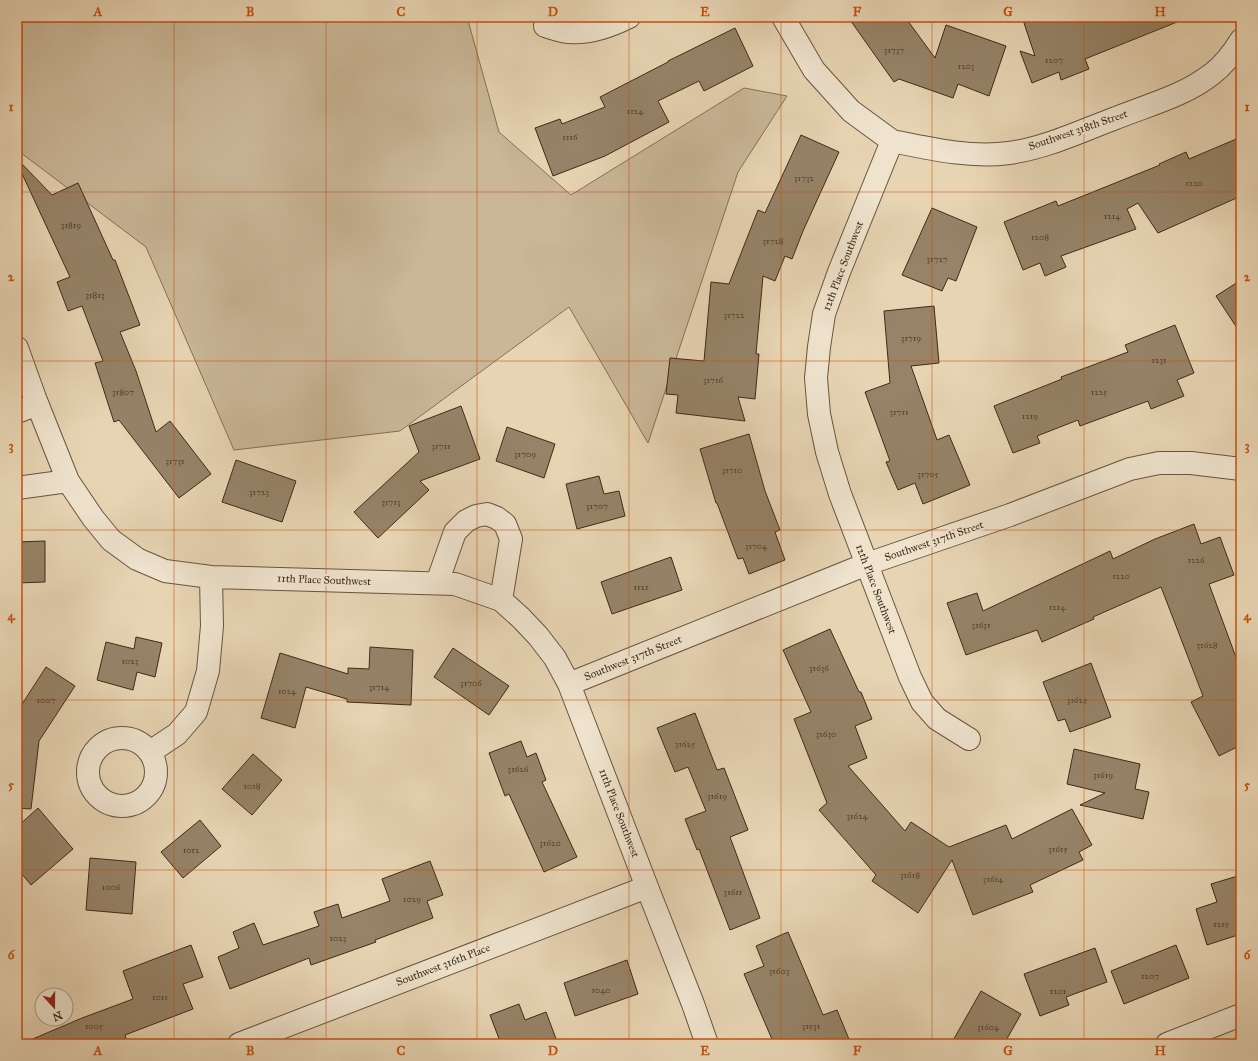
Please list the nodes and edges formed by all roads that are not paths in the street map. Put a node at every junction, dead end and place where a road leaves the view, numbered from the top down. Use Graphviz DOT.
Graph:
graph roads {
  1 [pos="629,17"];
  2 [pos="783,17"];
  3 [pos="544,26"];
  4 [pos="1241,40"];
  5 [pos="892,142"];
  6 [pos="17,348"];
  7 [pos="37,404"];
  8 [pos="17,412"];
  9 [pos="1241,470"];
  10 [pos="68,482"];
  11 [pos="17,488"];
  12 [pos="867,564"];
  13 [pos="211,577"];
  14 [pos="437,583"];
  15 [pos="501,600"];
  16 [pos="569,684"];
  17 [pos="969,739"];
  18 [pos="150,752"];
  19 [pos="647,887"];
  20 [pos="1241,1015"];
  21 [pos="239,1044"];
  22 [pos="707,1044"];
  23 [pos="1167,1044"];
  1 -- 3 [label="street"];
  2 -- 5 [label="street"];
  4 -- 5 [label="street, Southwest 318th Street"];
  5 -- 12 [label="street, 12th Place Southwest"];
  6 -- 7 [label="street, 11th Place Southwest"];
  7 -- 8 [label="street"];
  7 -- 10 [label="street, 11th Place Southwest"];
  9 -- 12 [label="street, Southwest 317th Street"];
  10 -- 11 [label="street"];
  10 -- 13 [label="street, 11th Place Southwest"];
  12 -- 16 [label="street, Southwest 317th Street"];
  12 -- 17 [label="street, 12th Place Southwest"];
  13 -- 14 [label="street, 11th Place Southwest"];
  13 -- 18 [label="street"];
  14 -- 15 [label="street, 11th Place Southwest"];
  14 -- 15 [label="street"];
  15 -- 16 [label="street, 11th Place Southwest"];
  16 -- 19 [label="street, 11th Place Southwest"];
  19 -- 21 [label="street, Southwest 316th Place"];
  19 -- 22 [label="street, 11th Place Southwest"];
  20 -- 23 [label="street"];
}
